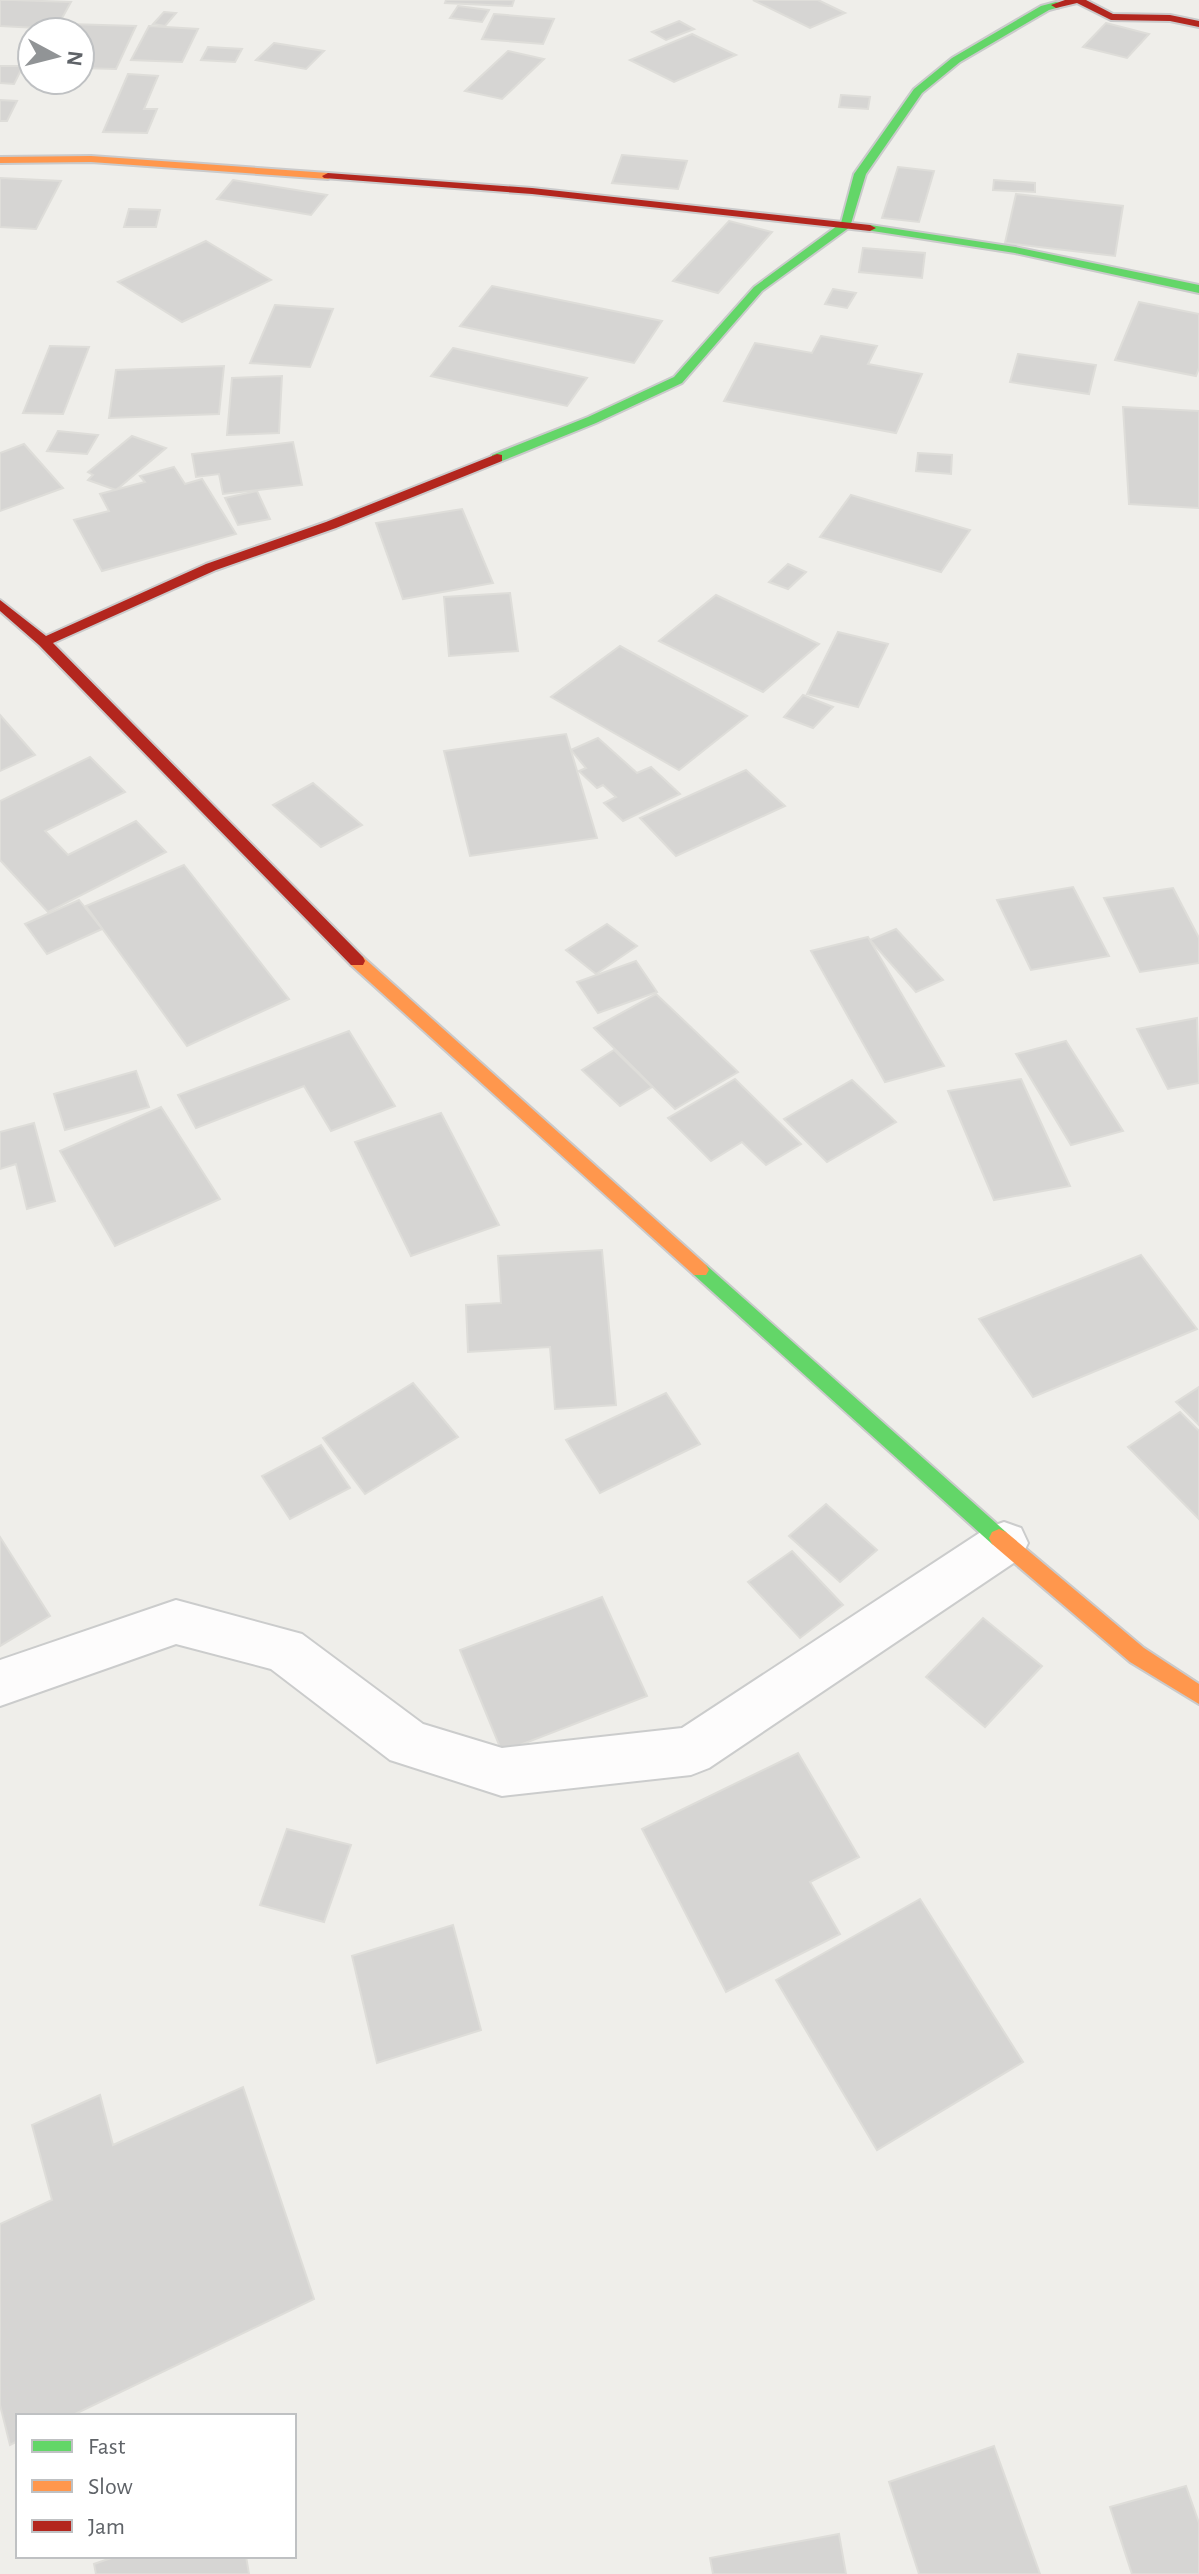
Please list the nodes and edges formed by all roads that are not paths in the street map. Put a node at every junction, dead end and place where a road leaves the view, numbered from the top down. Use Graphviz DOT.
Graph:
graph roads {
  1 [pos="1087,0"];
  2 [pos="1111,17"];
  3 [pos="1199,24"];
  4 [pos="0,160"];
  5 [pos="846,225"];
  6 [pos="1199,289"];
  7 [pos="0,604"];
  8 [pos="44,642"];
  9 [pos="1004,1543"];
  10 [pos="0,1683"];
  11 [pos="1199,1695"];
  1 -- 2 [label="street"];
  2 -- 3 [label="street"];
  2 -- 5 [label="street"];
  4 -- 5 [label="street"];
  5 -- 6 [label="street"];
  5 -- 8 [label="street"];
  7 -- 8 [label="street"];
  8 -- 9 [label="street"];
  9 -- 10 [label="street"];
  9 -- 11 [label="street"];
}
